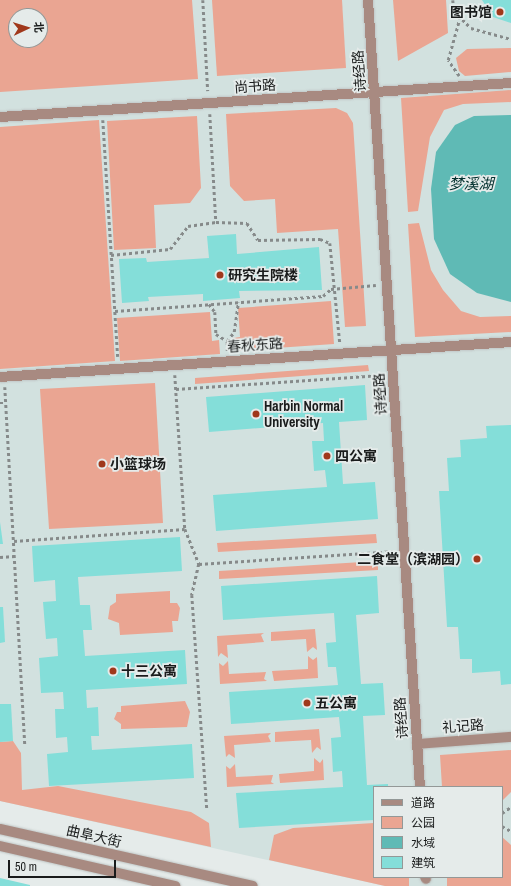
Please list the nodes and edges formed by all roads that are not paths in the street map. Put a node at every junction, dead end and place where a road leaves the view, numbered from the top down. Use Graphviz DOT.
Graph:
graph roads {
  1 [pos="368,0"];
  2 [pos="511,83"];
  3 [pos="374,92"];
  4 [pos="0,117"];
  5 [pos="511,342"];
  6 [pos="391,351"];
  7 [pos="2,377"];
  8 [pos="511,737"];
  9 [pos="417,744"];
  10 [pos="420,786"];
  11 [pos="0,829"];
  12 [pos="0,846"];
  13 [pos="175,886"];
  14 [pos="253,886"];
  1 -- 3 [label="street, 诗经路"];
  2 -- 3 [label="street, 尚书路"];
  3 -- 4 [label="street, 尚书路"];
  3 -- 6 [label="street, 诗经路"];
  5 -- 6 [label="street, 春秋东路"];
  6 -- 7 [label="street, 春秋东路"];
  6 -- 9 [label="street, 诗经路"];
  8 -- 9 [label="street, 礼记路"];
  9 -- 10 [label="street, 诗经路"];
  11 -- 14 [label="street, 曲阜大街"];
  12 -- 13 [label="street"];
}
